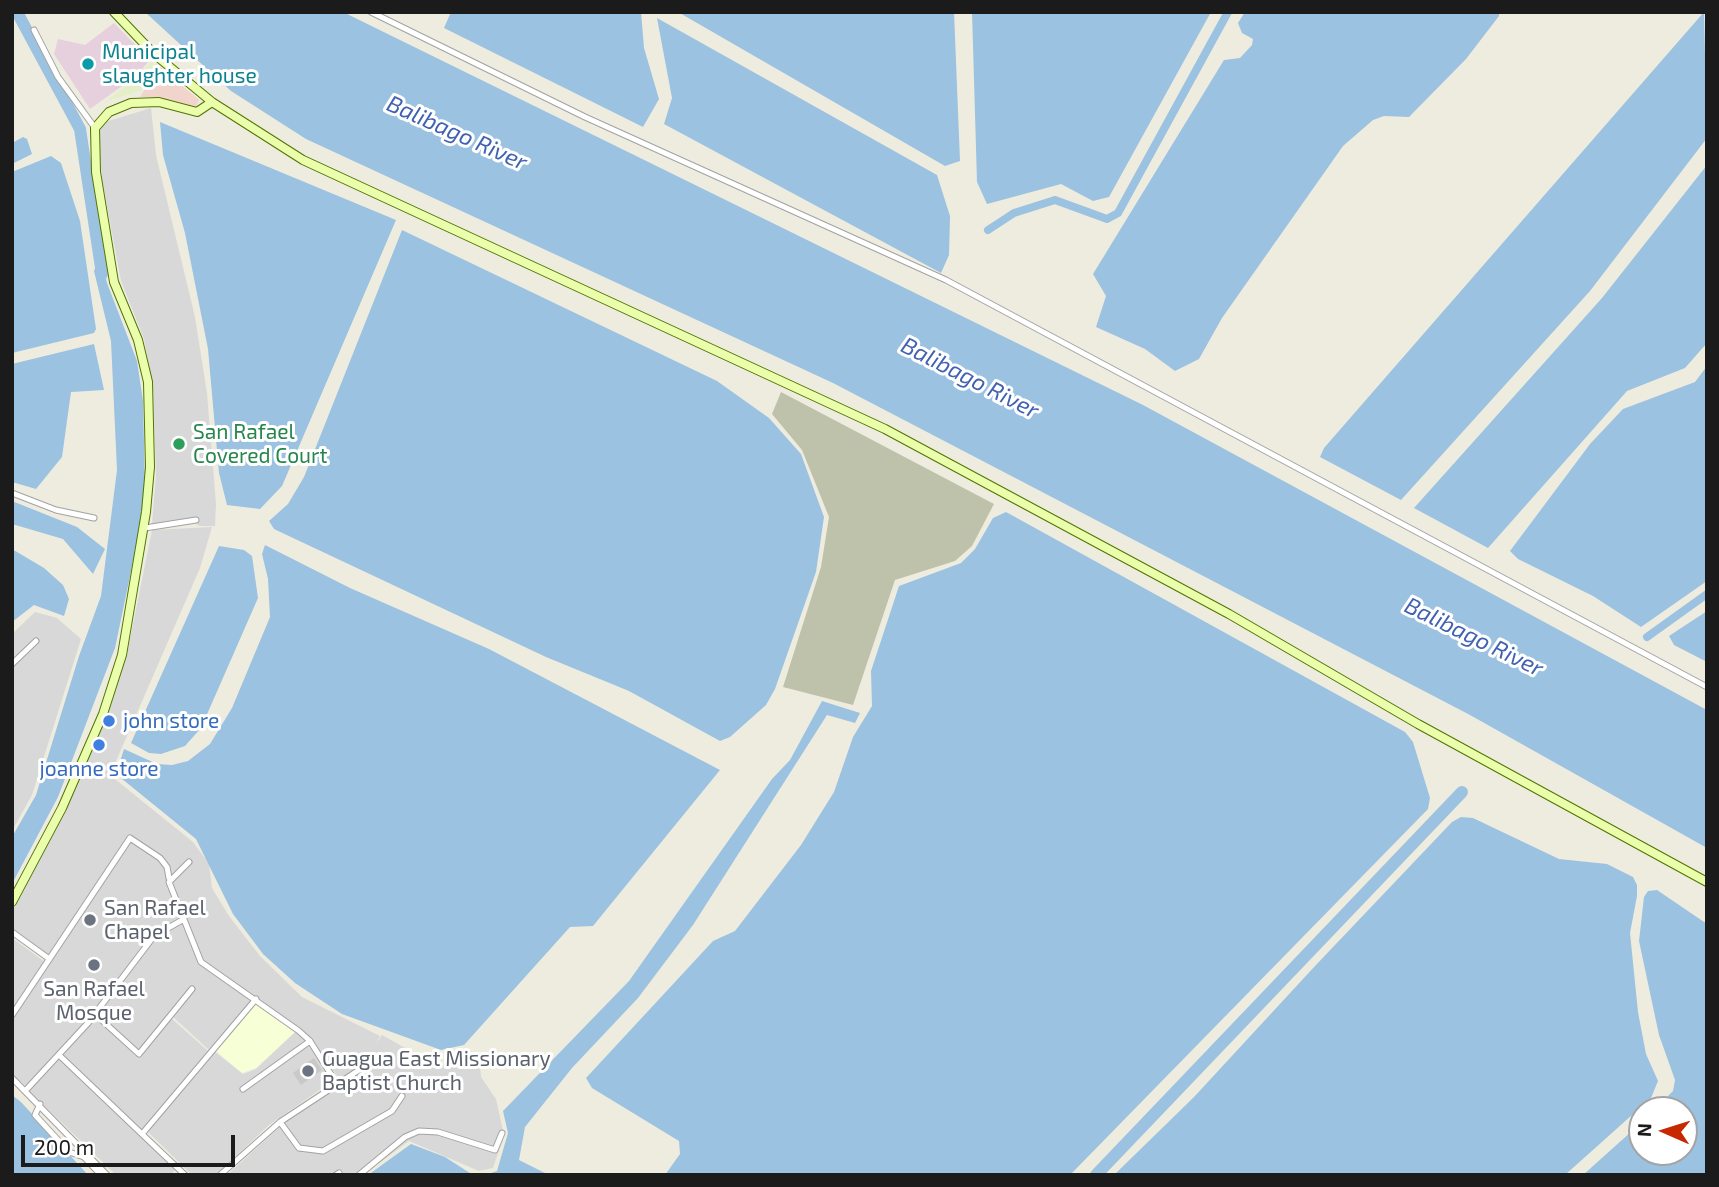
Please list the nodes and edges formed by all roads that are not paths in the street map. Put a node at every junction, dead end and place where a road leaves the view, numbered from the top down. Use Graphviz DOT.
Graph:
graph roads {
  1 [pos="114,12"];
  2 [pos="371,12"];
  3 [pos="34,30"];
  4 [pos="212,102"];
  5 [pos="95,128"];
  6 [pos="12,493"];
  7 [pos="94,518"];
  8 [pos="196,520"];
  9 [pos="145,528"];
  10 [pos="36,641"];
  11 [pos="12,664"];
  12 [pos="1707,687"];
  13 [pos="189,862"];
  14 [pos="169,878"];
  15 [pos="1707,882"];
  16 [pos="12,902"];
  17 [pos="184,919"];
  18 [pos="12,932"];
  19 [pos="48,958"];
  20 [pos="192,989"];
  21 [pos="256,999"];
  22 [pos="95,1014"];
  23 [pos="12,1015"];
  24 [pos="310,1041"];
  25 [pos="59,1055"];
  26 [pos="365,1066"];
  27 [pos="12,1078"];
  28 [pos="337,1084"];
  29 [pos="243,1089"];
  30 [pos="26,1090"];
  31 [pos="402,1096"];
  32 [pos="40,1104"];
  33 [pos="280,1122"];
  34 [pos="502,1133"];
  35 [pos="142,1134"];
  36 [pos="101,1175"];
  37 [pos="107,1175"];
  38 [pos="185,1175"];
  39 [pos="220,1175"];
  40 [pos="359,1175"];
  1 -- 4 [label="street"];
  2 -- 12 [label="street"];
  3 -- 5 [label="street"];
  4 -- 5 [label="street"];
  4 -- 15 [label="street"];
  5 -- 9 [label="street"];
  6 -- 7 [label="street"];
  8 -- 9 [label="street"];
  9 -- 16 [label="street"];
  10 -- 11 [label="street"];
  13 -- 14 [label="street"];
  14 -- 17 [label="street"];
  14 -- 19 [label="street"];
  17 -- 21 [label="street"];
  17 -- 22 [label="street"];
  18 -- 19 [label="street"];
  19 -- 23 [label="street"];
  20 -- 22 [label="street"];
  21 -- 24 [label="street"];
  21 -- 35 [label="street"];
  22 -- 25 [label="street"];
  24 -- 28 [label="street"];
  24 -- 29 [label="street"];
  25 -- 30 [label="street"];
  25 -- 35 [label="street"];
  26 -- 28 [label="street"];
  27 -- 30 [label="street"];
  28 -- 33 [label="street"];
  30 -- 32 [label="street"];
  31 -- 33 [label="street"];
  32 -- 36 [label="street"];
  32 -- 37 [label="street"];
  33 -- 39 [label="street"];
  34 -- 40 [label="street"];
  35 -- 38 [label="street"];
}
